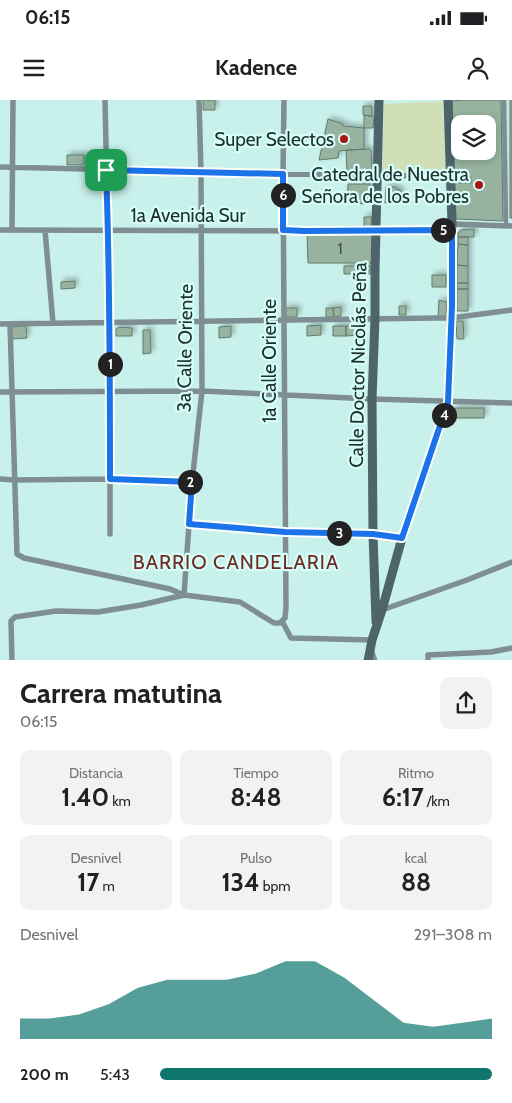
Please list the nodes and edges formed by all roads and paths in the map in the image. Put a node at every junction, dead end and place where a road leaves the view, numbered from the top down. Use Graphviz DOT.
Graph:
graph roads {
  1 [pos="13,100"];
  2 [pos="104,100"];
  3 [pos="199,100"];
  4 [pos="284,100"];
  5 [pos="378,100"];
  6 [pos="384,100"];
  7 [pos="448,100"];
  8 [pos="504,100"];
  9 [pos="0,167"];
  10 [pos="13,167"];
  11 [pos="106,170"];
  12 [pos="201,172"];
  13 [pos="283,174"];
  14 [pos="451,175"];
  15 [pos="378,176"];
  16 [pos="509,226"];
  17 [pos="452,227"];
  18 [pos="0,230"];
  19 [pos="12,230"];
  20 [pos="45,230"];
  21 [pos="108,230"];
  22 [pos="200,230"];
  23 [pos="283,230"];
  24 [pos="376,230"];
  25 [pos="512,310"];
  26 [pos="375,318"];
  27 [pos="451,318"];
  28 [pos="284,320"];
  29 [pos="201,321"];
  30 [pos="53,323"];
  31 [pos="110,323"];
  32 [pos="0,324"];
  33 [pos="10,324"];
  34 [pos="0,392"];
  35 [pos="11,392"];
  36 [pos="202,392"];
  37 [pos="110,393"];
  38 [pos="285,395"];
  39 [pos="372,399"];
  40 [pos="448,402"];
  41 [pos="512,403"];
  42 [pos="110,479"];
  43 [pos="0,480"];
  44 [pos="14,480"];
  45 [pos="192,482"];
  46 [pos="189,524"];
  47 [pos="285,532"];
  48 [pos="110,534"];
  49 [pos="373,534"];
  50 [pos="402,538"];
  51 [pos="512,562"];
  52 [pos="184,595"];
  53 [pos="382,610"];
  54 [pos="282,621"];
  55 [pos="376,629"];
  56 [pos="371,644"];
  57 [pos="512,648"];
  58 [pos="491,652"];
  59 [pos="12,660"];
  60 [pos="368,660"];
  61 [pos="375,660"];
  62 [pos="428,660"];
  63 [pos="491,660"];
  1 -- 10 [label="street"];
  2 -- 11 [label="street"];
  3 -- 12 [label="street, 3a Calle Oriente"];
  4 -- 13 [label="street, 1a Calle Oriente"];
  5 -- 6 [label="main road"];
  5 -- 15 [label="main road, Calle Doctor Nicolás Peña"];
  7 -- 14 [label="main road"];
  8 -- 16 [label="street"];
  9 -- 10 [label="street"];
  10 -- 11 [label="street"];
  10 -- 19 [label="street"];
  11 -- 12 [label="street"];
  11 -- 21 [label="street"];
  12 -- 13 [label="street"];
  12 -- 22 [label="street, 3a Calle Oriente"];
  13 -- 15 [label="street"];
  13 -- 23 [label="street, 1a Calle Oriente"];
  14 -- 15 [label="street"];
  14 -- 17 [label="main road"];
  15 -- 24 [label="main road, Calle Doctor Nicolás Peña"];
  16 -- 17 [label="street, 1a Avenida Sur"];
  17 -- 24 [label="street, 1a Avenida Sur"];
  17 -- 27 [label="main road"];
  18 -- 19 [label="street, 1a Avenida Sur"];
  19 -- 20 [label="street, 1a Avenida Sur"];
  20 -- 21 [label="street, 1a Avenida Sur"];
  20 -- 30 [label="street"];
  21 -- 22 [label="street, 1a Avenida Sur"];
  21 -- 31 [label="street"];
  22 -- 23 [label="street, 1a Avenida Sur"];
  22 -- 29 [label="street, 3a Calle Oriente"];
  23 -- 24 [label="street, 1a Avenida Sur"];
  23 -- 28 [label="street, 1a Calle Oriente"];
  24 -- 26 [label="main road, Calle Doctor Nicolás Peña"];
  25 -- 27 [label="street"];
  26 -- 27 [label="street"];
  26 -- 28 [label="street"];
  26 -- 39 [label="main road, Calle Doctor Nicolás Peña"];
  27 -- 40 [label="main road"];
  28 -- 29 [label="street"];
  28 -- 38 [label="street, 1a Calle Oriente"];
  29 -- 31 [label="street"];
  29 -- 36 [label="street, 3a Calle Oriente"];
  30 -- 31 [label="street"];
  30 -- 33 [label="street"];
  31 -- 37 [label="street"];
  32 -- 33 [label="street"];
  33 -- 35 [label="street"];
  34 -- 35 [label="street"];
  35 -- 37 [label="street"];
  35 -- 44 [label="street"];
  36 -- 37 [label="street"];
  36 -- 38 [label="street"];
  36 -- 45 [label="street, 3a Calle Oriente"];
  37 -- 42 [label="street"];
  38 -- 39 [label="street"];
  38 -- 47 [label="street, 1a Calle Oriente"];
  39 -- 40 [label="street"];
  39 -- 49 [label="main road, Calle Doctor Nicolás Peña"];
  40 -- 41 [label="street"];
  40 -- 50 [label="main road"];
  42 -- 44 [label="street"];
  42 -- 45 [label="street"];
  42 -- 48 [label="street"];
  43 -- 44 [label="street"];
  44 -- 52 [label="street"];
  45 -- 46 [label="street, 3a Calle Oriente"];
  46 -- 47 [label="street"];
  46 -- 52 [label="street, 3a Calle Oriente"];
  47 -- 49 [label="street"];
  47 -- 54 [label="street, 1a Calle Oriente"];
  49 -- 50 [label="street"];
  49 -- 55 [label="main road, Calle Doctor Nicolás Peña"];
  50 -- 53 [label="main road"];
  51 -- 53 [label="street"];
  52 -- 54 [label="street"];
  52 -- 59 [label="street"];
  53 -- 55 [label="main road"];
  54 -- 56 [label="street"];
  55 -- 56 [label="main road"];
  56 -- 60 [label="main road"];
  56 -- 61 [label="street"];
  57 -- 58 [label="street"];
  58 -- 62 [label="street"];
  58 -- 63 [label="street"];
}
